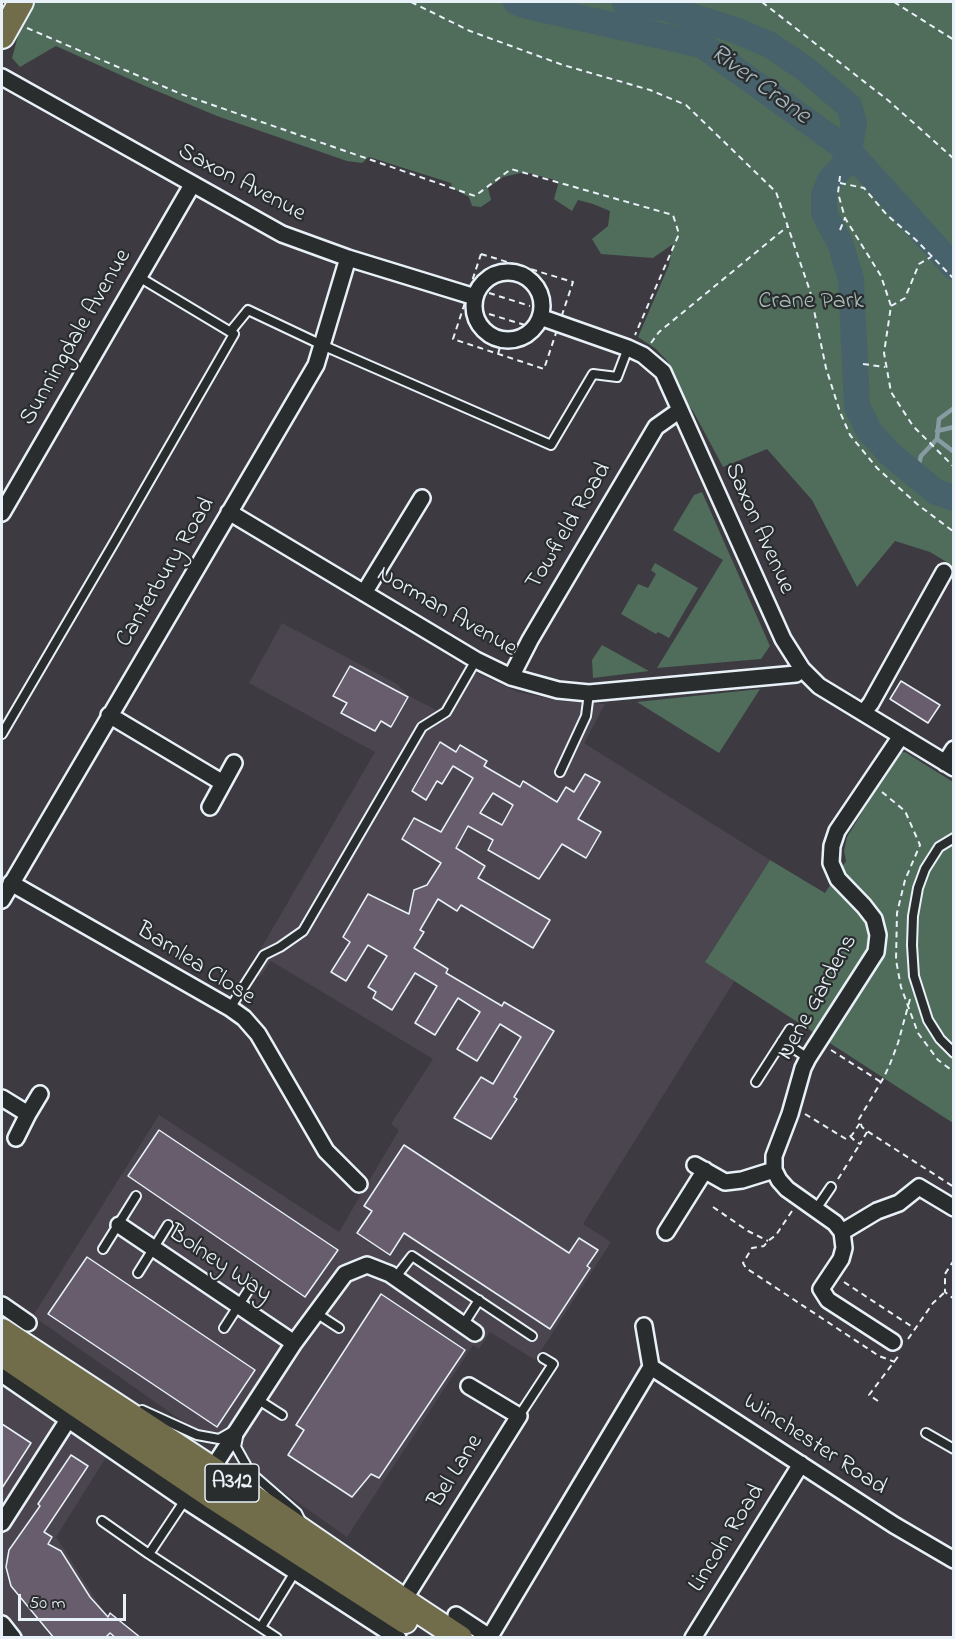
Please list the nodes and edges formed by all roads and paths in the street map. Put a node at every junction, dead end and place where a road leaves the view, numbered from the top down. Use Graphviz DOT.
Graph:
graph roads {
  1 [pos="411,2"];
  2 [pos="762,2"];
  3 [pos="894,2"];
  4 [pos="11,19"];
  5 [pos="954,40"];
  6 [pos="2,77"];
  7 [pos="954,159"];
  8 [pos="840,176"];
  9 [pos="840,183"];
  10 [pos="192,185"];
  11 [pos="845,218"];
  12 [pos="788,225"];
  13 [pos="840,230"];
  14 [pos="931,257"];
  15 [pos="348,258"];
  16 [pos="522,271"];
  17 [pos="138,277"];
  18 [pos="954,279"];
  19 [pos="954,285"];
  20 [pos="954,291"];
  21 [pos="473,298"];
  22 [pos="891,306"];
  23 [pos="539,318"];
  24 [pos="559,324"];
  25 [pos="230,332"];
  26 [pos="322,345"];
  27 [pos="500,347"];
  28 [pos="628,348"];
  29 [pos="643,356"];
  30 [pos="863,364"];
  31 [pos="885,366"];
  32 [pos="680,410"];
  33 [pos="954,467"];
  34 [pos="422,498"];
  35 [pos="229,512"];
  36 [pos="2,513"];
  37 [pos="954,532"];
  38 [pos="944,573"];
  39 [pos="364,593"];
  40 [pos="477,660"];
  41 [pos="802,669"];
  42 [pos="511,677"];
  43 [pos="589,693"];
  44 [pos="864,712"];
  45 [pos="109,715"];
  46 [pos="2,734"];
  47 [pos="901,736"];
  48 [pos="954,748"];
  49 [pos="234,763"];
  50 [pos="949,765"];
  51 [pos="560,772"];
  52 [pos="223,783"];
  53 [pos="210,807"];
  54 [pos="954,838"];
  55 [pos="11,884"];
  56 [pos="2,900"];
  57 [pos="914,976"];
  58 [pos="230,1008"];
  59 [pos="790,1029"];
  60 [pos="782,1041"];
  61 [pos="823,1046"];
  62 [pos="954,1053"];
  63 [pos="808,1058"];
  64 [pos="756,1082"];
  65 [pos="881,1082"];
  66 [pos="40,1094"];
  67 [pos="2,1098"];
  68 [pos="802,1112"];
  69 [pos="28,1114"];
  70 [pos="860,1123"];
  71 [pos="867,1131"];
  72 [pos="850,1136"];
  73 [pos="15,1138"];
  74 [pos="860,1144"];
  75 [pos="774,1170"];
  76 [pos="924,1177"];
  77 [pos="359,1184"];
  78 [pos="831,1187"];
  79 [pos="954,1187"];
  80 [pos="135,1196"];
  81 [pos="801,1199"];
  82 [pos="713,1207"];
  83 [pos="954,1208"];
  84 [pos="816,1209"];
  85 [pos="119,1225"];
  86 [pos="168,1225"];
  87 [pos="666,1232"];
  88 [pos="842,1233"];
  89 [pos="768,1241"];
  90 [pos="153,1248"];
  91 [pos="103,1249"];
  92 [pos="954,1260"];
  93 [pos="138,1273"];
  94 [pos="831,1273"];
  95 [pos="395,1278"];
  96 [pos="253,1283"];
  97 [pos="954,1299"];
  98 [pos="479,1300"];
  99 [pos="2,1305"];
  100 [pos="238,1305"];
  101 [pos="316,1313"];
  102 [pos="28,1323"];
  103 [pos="462,1324"];
  104 [pos="644,1326"];
  105 [pos="224,1328"];
  106 [pos="339,1328"];
  107 [pos="915,1328"];
  108 [pos="2,1331"];
  109 [pos="476,1334"];
  110 [pos="532,1336"];
  111 [pos="892,1342"];
  112 [pos="294,1343"];
  113 [pos="2,1354"];
  114 [pos="543,1358"];
  115 [pos="895,1362"];
  116 [pos="651,1367"];
  117 [pos="2,1374"];
  118 [pos="470,1386"];
  119 [pos="257,1399"];
  120 [pos="78,1404"];
  121 [pos="282,1415"];
  122 [pos="519,1416"];
  123 [pos="239,1427"];
  124 [pos="926,1433"];
  125 [pos="954,1449"];
  126 [pos="801,1464"];
  127 [pos="211,1475"];
  128 [pos="185,1489"];
  129 [pos="102,1521"];
  130 [pos="270,1522"];
  131 [pos="2,1523"];
  132 [pos="301,1542"];
  133 [pos="150,1554"];
  134 [pos="954,1560"];
  135 [pos="295,1572"];
  136 [pos="399,1618"];
  137 [pos="2,1624"];
  138 [pos="458,1626"];
  139 [pos="261,1627"];
  140 [pos="490,1637"];
  141 [pos="13,1638"];
  142 [pos="277,1638"];
  143 [pos="430,1638"];
  144 [pos="693,1638"];
  1 -- 12 [label="path"];
  2 -- 7 [label="path"];
  3 -- 5 [label="path"];
  4 -- 28 [label="path"];
  6 -- 10 [label="street, Saxon Avenue"];
  8 -- 9 [label="path"];
  9 -- 11 [label="path"];
  9 -- 14 [label="path"];
  10 -- 15 [label="street, Saxon Avenue"];
  10 -- 17 [label="street, Sunningdale Avenue"];
  11 -- 13 [label="path"];
  11 -- 22 [label="path"];
  12 -- 29 [label="path"];
  12 -- 37 [label="path"];
  14 -- 18 [label="path"];
  14 -- 22 [label="path"];
  15 -- 21 [label="street, Saxon Avenue"];
  15 -- 26 [label="street, Canterbury Road"];
  16 -- 21 [label="street"];
  16 -- 21 [label="path"];
  16 -- 23 [label="street"];
  16 -- 24 [label="path"];
  17 -- 25 [label="lane"];
  17 -- 36 [label="street, Sunningdale Avenue"];
  19 -- 20 [label="path"];
  21 -- 23 [label="path"];
  21 -- 23 [label="path"];
  21 -- 27 [label="street"];
  21 -- 27 [label="path"];
  22 -- 31 [label="path"];
  23 -- 24 [label="street, Saxon Avenue"];
  23 -- 27 [label="street"];
  24 -- 27 [label="path"];
  24 -- 28 [label="street, Saxon Avenue"];
  25 -- 26 [label="lane"];
  25 -- 46 [label="lane"];
  26 -- 28 [label="lane"];
  26 -- 35 [label="street, Canterbury Road"];
  28 -- 29 [label="street, Saxon Avenue"];
  29 -- 32 [label="street, Saxon Avenue"];
  30 -- 31 [label="path"];
  31 -- 33 [label="path"];
  32 -- 41 [label="street, Saxon Avenue"];
  32 -- 42 [label="street, Towfield Road"];
  34 -- 39 [label="street"];
  35 -- 39 [label="street, Norman Avenue"];
  35 -- 45 [label="street, Canterbury Road"];
  38 -- 44 [label="street"];
  39 -- 40 [label="street, Norman Avenue"];
  40 -- 42 [label="street, Norman Avenue"];
  40 -- 58 [label="lane"];
  41 -- 43 [label="street, Norman Avenue"];
  41 -- 44 [label="street, Saxon Avenue"];
  42 -- 43 [label="street, Norman Avenue"];
  43 -- 51 [label="lane"];
  44 -- 47 [label="street, Saxon Avenue"];
  45 -- 52 [label="street"];
  45 -- 55 [label="street, Canterbury Road"];
  47 -- 50 [label="street, Saxon Avenue"];
  47 -- 63 [label="street, Nene Gardens"];
  48 -- 50 [label="street, Saxon Avenue"];
  49 -- 52 [label="street"];
  52 -- 53 [label="street"];
  54 -- 57 [label="lane"];
  55 -- 56 [label="street, Canterbury Road"];
  55 -- 58 [label="street, Barnlea Close"];
  57 -- 62 [label="lane"];
  57 -- 65 [label="path"];
  58 -- 77 [label="street, Barnlea Close"];
  59 -- 60 [label="lane"];
  60 -- 63 [label="lane"];
  60 -- 64 [label="lane"];
  61 -- 65 [label="path"];
  63 -- 75 [label="street, Nene Gardens"];
  65 -- 70 [label="path"];
  66 -- 69 [label="street"];
  67 -- 69 [label="street"];
  68 -- 72 [label="path"];
  69 -- 73 [label="street"];
  70 -- 71 [label="path"];
  70 -- 72 [label="path"];
  71 -- 74 [label="path"];
  71 -- 76 [label="path"];
  72 -- 74 [label="path"];
  74 -- 78 [label="path"];
  75 -- 81 [label="street"];
  75 -- 87 [label="street"];
  76 -- 79 [label="path"];
  76 -- 83 [label="street"];
  76 -- 88 [label="street"];
  78 -- 84 [label="lane"];
  80 -- 85 [label="lane"];
  81 -- 84 [label="street"];
  81 -- 89 [label="path"];
  82 -- 89 [label="path"];
  84 -- 88 [label="street"];
  85 -- 90 [label="street, Bolney Way"];
  85 -- 91 [label="lane"];
  86 -- 90 [label="lane"];
  88 -- 94 [label="street"];
  89 -- 115 [label="path"];
  90 -- 93 [label="lane"];
  90 -- 100 [label="street, Bolney Way"];
  92 -- 97 [label="path"];
  94 -- 107 [label="path"];
  94 -- 111 [label="street"];
  95 -- 98 [label="lane"];
  95 -- 101 [label="street"];
  95 -- 103 [label="street"];
  96 -- 100 [label="lane"];
  98 -- 103 [label="lane"];
  98 -- 110 [label="lane"];
  99 -- 102 [label="street"];
  100 -- 105 [label="lane"];
  100 -- 112 [label="street, Bolney Way"];
  101 -- 106 [label="lane"];
  101 -- 112 [label="street"];
  103 -- 109 [label="street"];
  104 -- 116 [label="street"];
  108 -- 120 [label="main road, A312"];
  112 -- 119 [label="street"];
  113 -- 120 [label="main road, A312"];
  114 -- 122 [label="lane"];
  116 -- 126 [label="street, Winchester Road"];
  116 -- 140 [label="street"];
  117 -- 120 [label="street"];
  118 -- 122 [label="street"];
  119 -- 121 [label="lane"];
  119 -- 123 [label="street"];
  120 -- 123 [label="lane"];
  120 -- 127 [label="main road, A312"];
  120 -- 128 [label="main road, A312"];
  120 -- 131 [label="street"];
  122 -- 136 [label="street, Bel Lane"];
  123 -- 127 [label="street"];
  123 -- 132 [label="lane"];
  124 -- 125 [label="lane"];
  126 -- 134 [label="street, Winchester Road"];
  126 -- 144 [label="street, Lincoln Road"];
  127 -- 128 [label="street"];
  127 -- 132 [label="main road, A312"];
  128 -- 132 [label="main road, A312"];
  128 -- 133 [label="lane"];
  128 -- 135 [label="street"];
  129 -- 133 [label="lane"];
  130 -- 132 [label="lane"];
  132 -- 136 [label="main road, A312"];
  133 -- 139 [label="lane"];
  135 -- 136 [label="street"];
  135 -- 139 [label="lane"];
  136 -- 138 [label="main road, A312"];
  136 -- 143 [label="main road, A312"];
  137 -- 141 [label="street"];
  138 -- 140 [label="street"];
  139 -- 142 [label="lane"];
}
